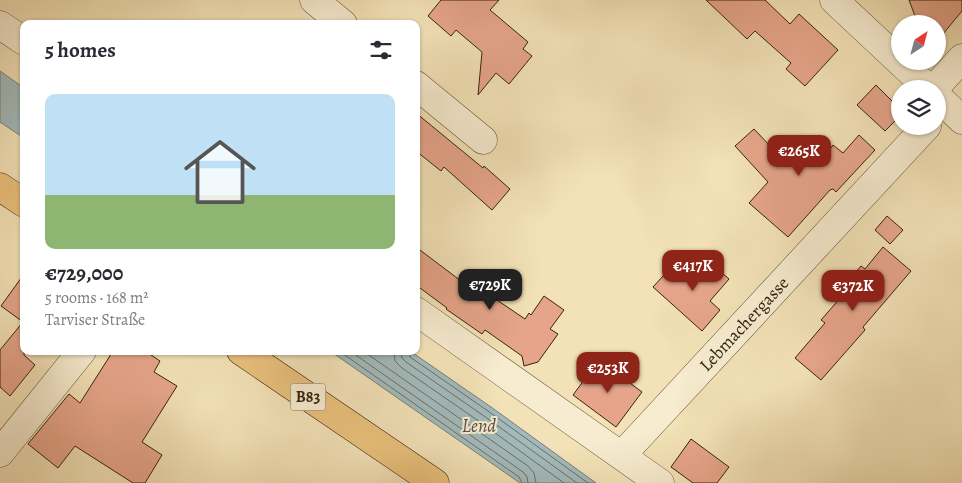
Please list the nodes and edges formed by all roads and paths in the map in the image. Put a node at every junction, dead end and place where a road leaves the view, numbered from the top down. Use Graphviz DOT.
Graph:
graph roads {
  1 [pos="834,0"];
  2 [pos="316,7"];
  3 [pos="337,20"];
  4 [pos="0,25"];
  5 [pos="20,38"];
  6 [pos="962,58"];
  7 [pos="917,80"];
  8 [pos="420,88"];
  9 [pos="946,92"];
  10 [pos="919,135"];
  11 [pos="483,140"];
  12 [pos="0,187"];
  13 [pos="20,200"];
  14 [pos="420,314"];
  15 [pos="79,355"];
  16 [pos="247,355"];
  17 [pos="0,453"];
  18 [pos="622,455"];
  19 [pos="434,483"];
  20 [pos="660,483"];
  1 -- 7 [label="street"];
  2 -- 3 [label="street"];
  4 -- 5 [label="street"];
  6 -- 9 [label="street"];
  8 -- 11 [label="street"];
  10 -- 18 [label="street, Lebmachergasse"];
  12 -- 13 [label="main road"];
  14 -- 18 [label="street"];
  15 -- 17 [label="street"];
  16 -- 19 [label="main road, B83"];
  18 -- 20 [label="street"];
}
